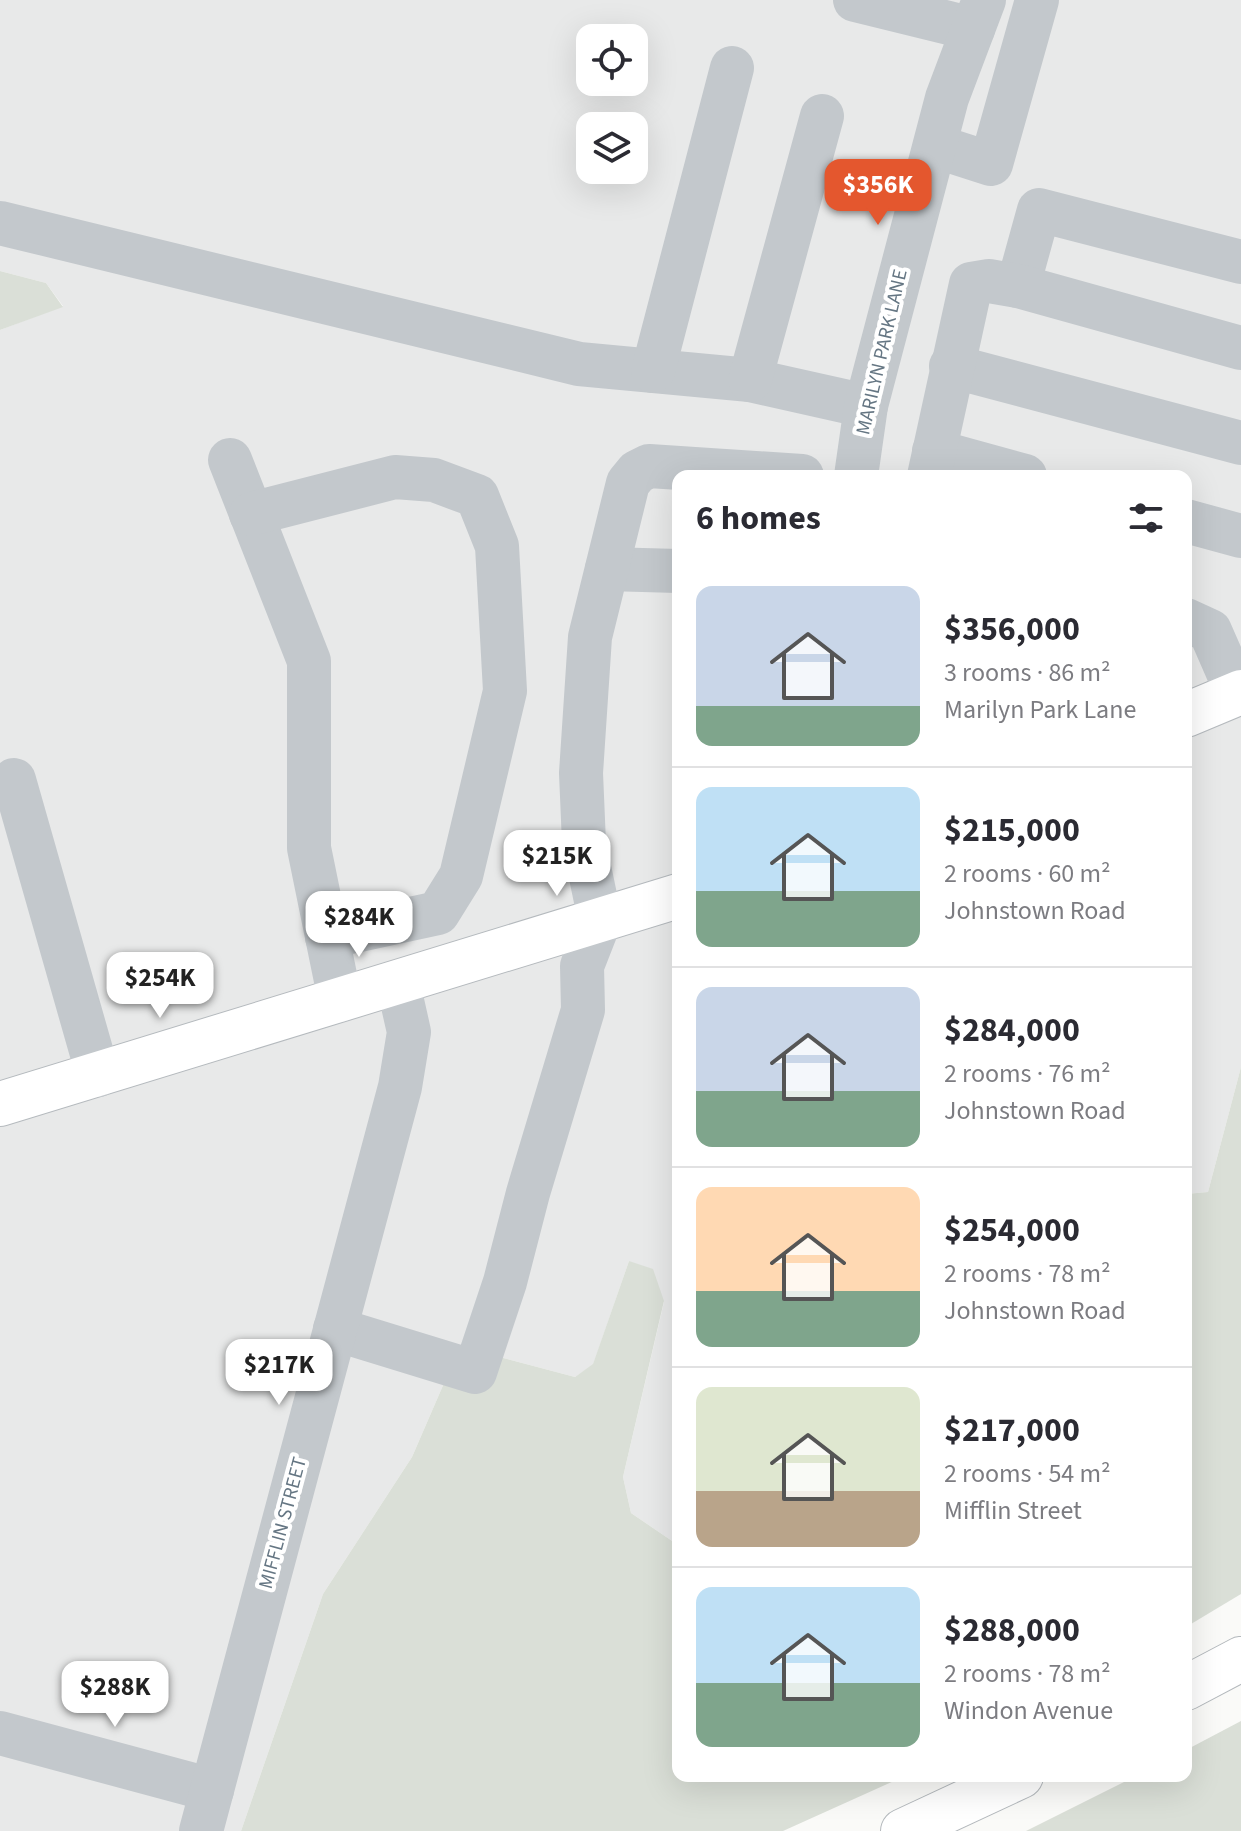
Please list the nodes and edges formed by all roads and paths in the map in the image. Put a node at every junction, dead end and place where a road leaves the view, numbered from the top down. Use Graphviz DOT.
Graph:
graph roads {
  1 [pos="855,0"];
  2 [pos="1037,0"];
  3 [pos="978,15"];
  4 [pos="732,68"];
  5 [pos="822,116"];
  6 [pos="935,146"];
  7 [pos="0,223"];
  8 [pos="1238,251"];
  9 [pos="1018,286"];
  10 [pos="1241,348"];
  11 [pos="951,366"];
  12 [pos="653,371"];
  13 [pos="750,380"];
  14 [pos="866,406"];
  15 [pos="1241,443"];
  16 [pos="230,460"];
  17 [pos="932,463"];
  18 [pos="710,470"];
  19 [pos="857,470"];
  20 [pos="982,470"];
  21 [pos="251,514"];
  22 [pos="1192,523"];
  23 [pos="1241,536"];
  24 [pos="607,569"];
  25 [pos="672,571"];
  26 [pos="1192,623"];
  27 [pos="1239,693"];
  28 [pos="1192,713"];
  29 [pos="14,780"];
  30 [pos="672,898"];
  31 [pos="438,913"];
  32 [pos="600,920"];
  33 [pos="327,937"];
  34 [pos="455,965"];
  35 [pos="398,983"];
  36 [pos="340,1000"];
  37 [pos="98,1075"];
  38 [pos="0,1104"];
  39 [pos="335,1329"];
  40 [pos="1241,1659"];
  41 [pos="1192,1685"];
  42 [pos="0,1733"];
  43 [pos="1008,1782"];
  44 [pos="206,1810"];
  45 [pos="903,1831"];
  1 -- 3 [label="street"];
  2 -- 6 [label="street"];
  3 -- 6 [label="street, MARILYN PARK LANE"];
  4 -- 12 [label="street"];
  5 -- 13 [label="street"];
  6 -- 14 [label="street, MARILYN PARK LANE"];
  7 -- 12 [label="street"];
  8 -- 9 [label="street"];
  9 -- 10 [label="street"];
  9 -- 11 [label="street"];
  11 -- 15 [label="street"];
  11 -- 17 [label="street"];
  12 -- 13 [label="street"];
  13 -- 14 [label="street"];
  14 -- 19 [label="street, MARILYN PARK LANE"];
  16 -- 21 [label="street"];
  17 -- 20 [label="street"];
  18 -- 24 [label="street"];
  21 -- 31 [label="street"];
  21 -- 33 [label="street"];
  22 -- 23 [label="street"];
  24 -- 25 [label="street"];
  24 -- 32 [label="street"];
  26 -- 27 [label="street"];
  27 -- 28 [label="main road"];
  29 -- 37 [label="street"];
  30 -- 32 [label="main road"];
  31 -- 33 [label="street"];
  31 -- 34 [label="street"];
  32 -- 34 [label="main road"];
  32 -- 39 [label="street"];
  33 -- 36 [label="street"];
  34 -- 35 [label="main road"];
  35 -- 36 [label="main road"];
  35 -- 39 [label="street, MIFFLIN STREET"];
  36 -- 37 [label="main road"];
  37 -- 38 [label="main road"];
  39 -- 44 [label="street, MIFFLIN STREET"];
  40 -- 41 [label="main road"];
  42 -- 44 [label="street"];
  43 -- 45 [label="main road"];
}
